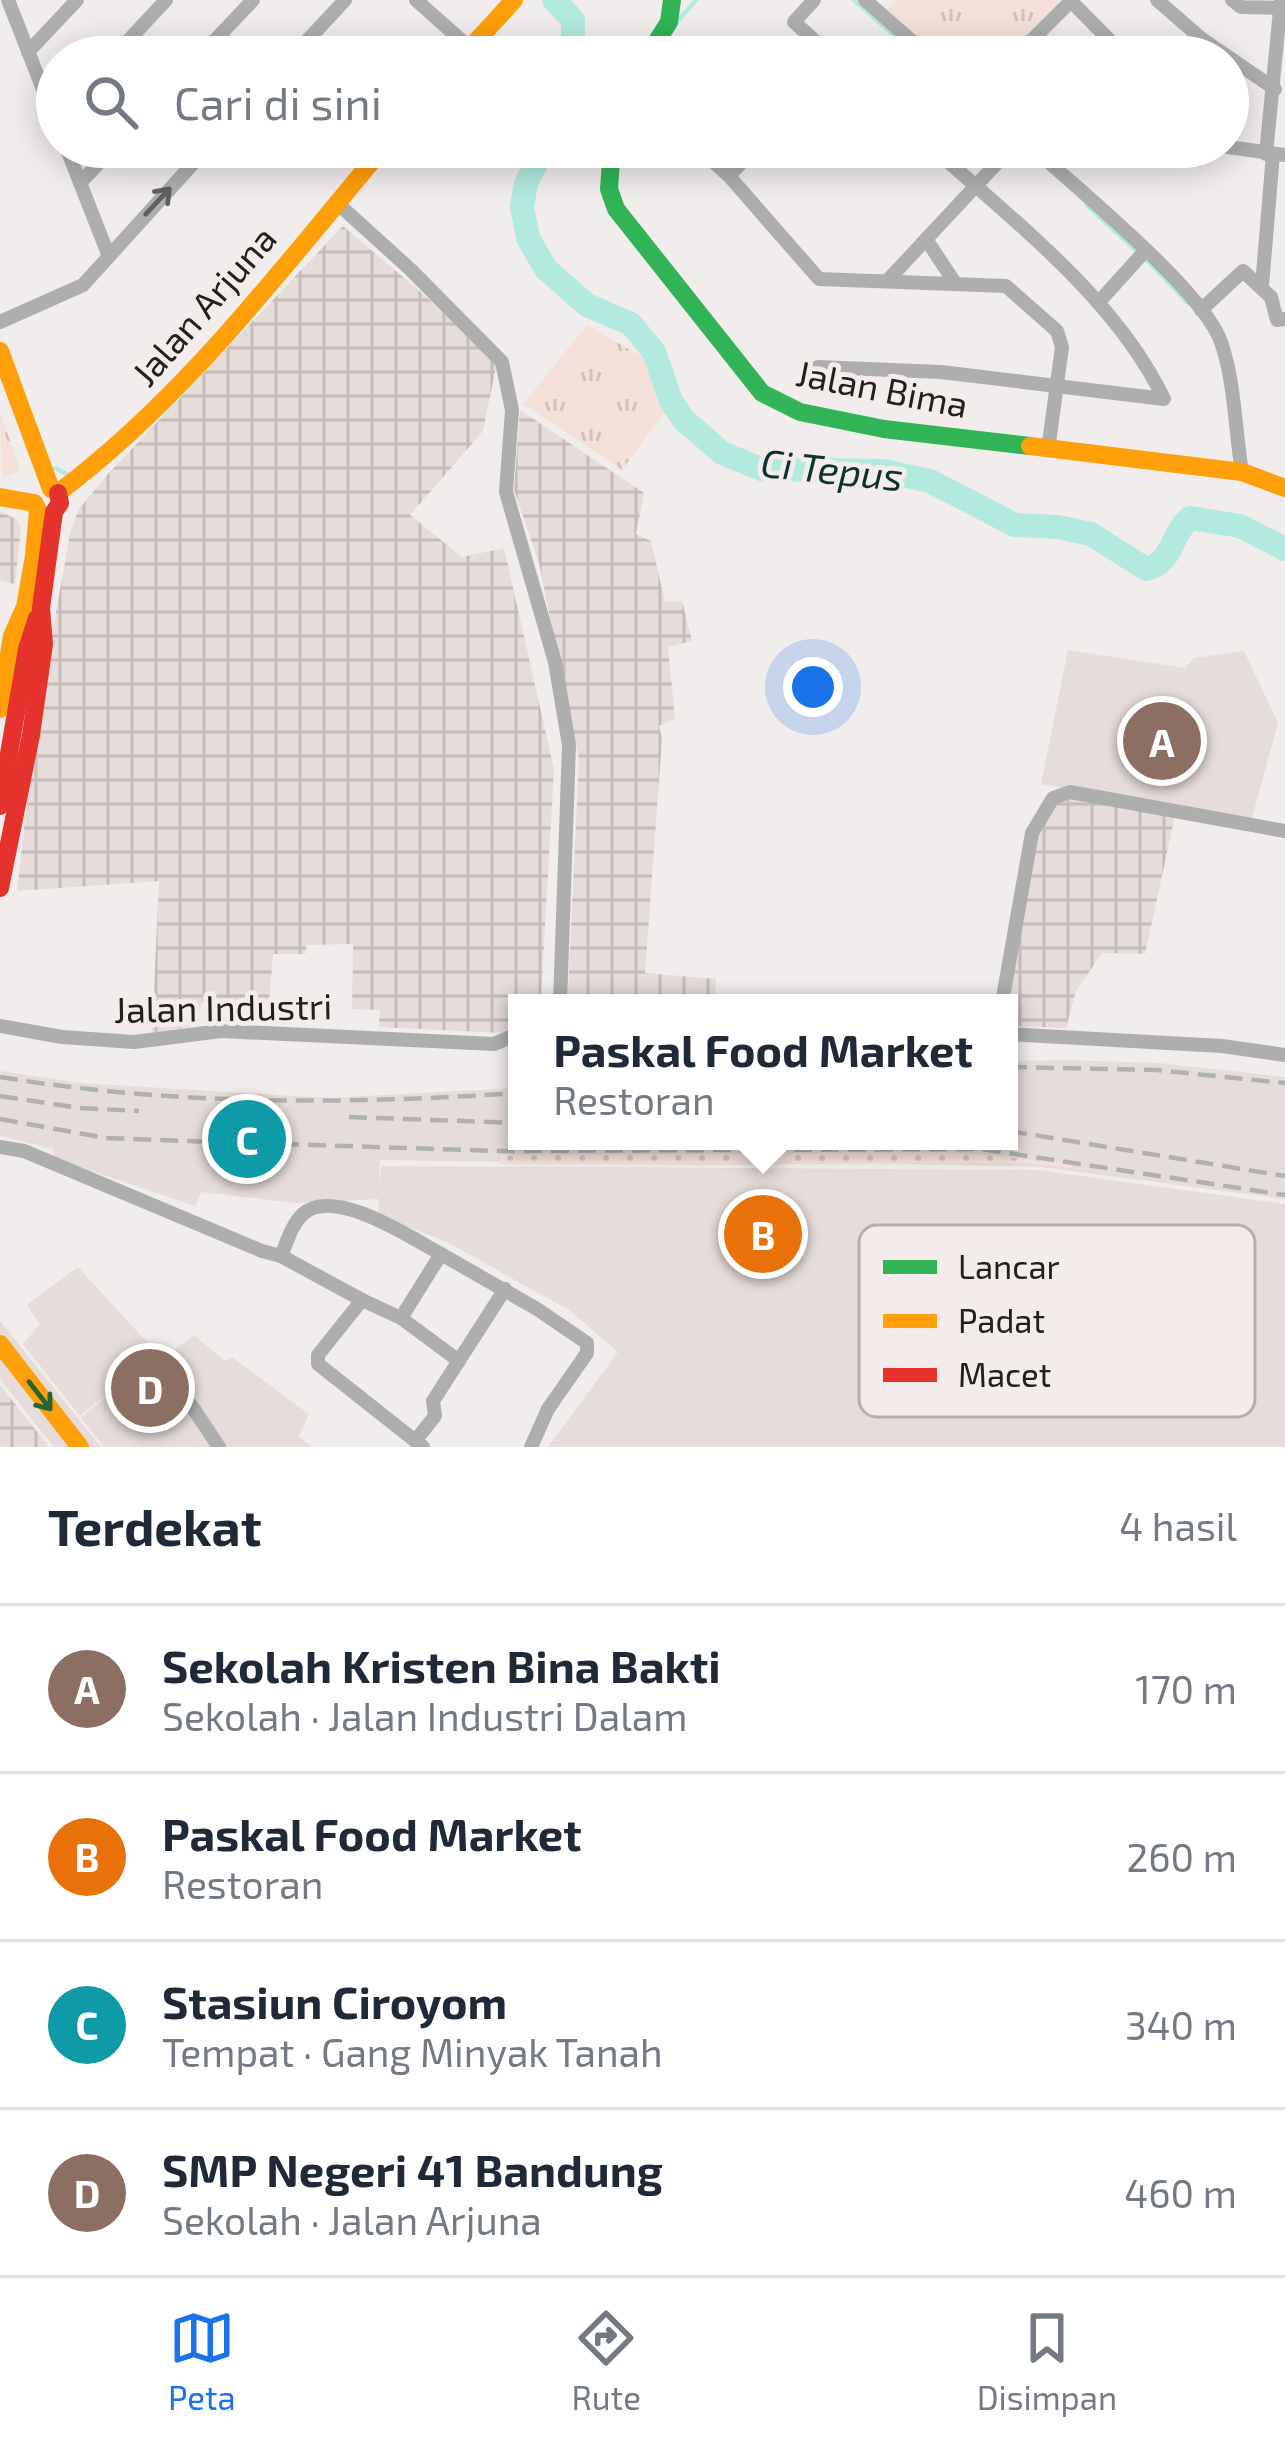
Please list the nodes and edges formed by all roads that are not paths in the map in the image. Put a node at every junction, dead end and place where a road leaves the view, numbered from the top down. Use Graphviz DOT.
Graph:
graph roads {
  1 [pos="8,0"];
  2 [pos="77,0"];
  3 [pos="166,0"];
  4 [pos="253,0"];
  5 [pos="345,0"];
  6 [pos="416,0"];
  7 [pos="514,0"];
  8 [pos="814,0"];
  9 [pos="865,0"];
  10 [pos="1071,0"];
  11 [pos="1157,0"];
  12 [pos="1232,0"];
  13 [pos="675,3"];
  14 [pos="1281,4"];
  15 [pos="884,6"];
  16 [pos="43,36"];
  17 [pos="133,36"];
  18 [pos="219,36"];
  19 [pos="312,36"];
  20 [pos="450,36"];
  21 [pos="481,36"];
  22 [pos="660,36"];
  23 [pos="810,36"];
  24 [pos="911,36"];
  25 [pos="1036,36"];
  26 [pos="1106,36"];
  27 [pos="1199,36"];
  28 [pos="36,44"];
  29 [pos="28,52"];
  30 [pos="1249,71"];
  31 [pos="36,72"];
  32 [pos="1275,89"];
  33 [pos="1275,154"];
  34 [pos="74,168"];
  35 [pos="94,168"];
  36 [pos="188,168"];
  37 [pos="366,168"];
  38 [pos="610,168"];
  39 [pos="720,168"];
  40 [pos="736,168"];
  41 [pos="955,168"];
  42 [pos="992,168"];
  43 [pos="1054,168"];
  44 [pos="729,176"];
  45 [pos="80,183"];
  46 [pos="974,186"];
  47 [pos="336,202"];
  48 [pos="926,239"];
  49 [pos="1144,252"];
  50 [pos="108,254"];
  51 [pos="889,279"];
  52 [pos="955,283"];
  53 [pos="1262,286"];
  54 [pos="1098,303"];
  55 [pos="1201,310"];
  56 [pos="1285,319"];
  57 [pos="0,322"];
  58 [pos="0,351"];
  59 [pos="818,367"];
  60 [pos="1057,386"];
  61 [pos="1048,450"];
  62 [pos="1242,472"];
  63 [pos="1285,488"];
  64 [pos="0,497"];
  65 [pos="47,501"];
  66 [pos="33,607"];
  67 [pos="0,709"];
  68 [pos="0,806"];
  69 [pos="1285,831"];
  70 [pos="0,888"];
  71 [pos="560,994"];
  72 [pos="1004,994"];
  73 [pos="0,1026"];
  74 [pos="1018,1035"];
  75 [pos="508,1038"];
  76 [pos="1285,1055"];
  77 [pos="0,1148"];
  78 [pos="441,1254"];
  79 [pos="281,1256"];
  80 [pos="506,1289"];
  81 [pos="362,1300"];
  82 [pos="400,1318"];
  83 [pos="0,1345"];
  84 [pos="459,1361"];
  85 [pos="191,1406"];
  86 [pos="419,1444"];
  87 [pos="80,1447"];
  88 [pos="219,1447"];
  89 [pos="531,1447"];
  1 -- 29 [label="street"];
  2 -- 16 [label="street"];
  3 -- 17 [label="street"];
  4 -- 18 [label="street"];
  5 -- 19 [label="street"];
  6 -- 20 [label="street"];
  7 -- 21 [label="street"];
  8 -- 23 [label="street"];
  9 -- 15 [label="street"];
  10 -- 25 [label="street"];
  10 -- 26 [label="street"];
  11 -- 27 [label="street"];
  12 -- 14 [label="street"];
  13 -- 22 [label="street"];
  14 -- 32 [label="street"];
  15 -- 24 [label="street"];
  28 -- 29 [label="street"];
  29 -- 31 [label="street"];
  30 -- 32 [label="street"];
  32 -- 33 [label="street"];
  33 -- 53 [label="street"];
  34 -- 45 [label="street"];
  35 -- 45 [label="street"];
  50 -- 36 [label="street, one-way"];
  37 -- 47 [label="street, Jalan Arjuna"];
  38 -- 61 [label="street, Jalan Bima"];
  39 -- 44 [label="street"];
  40 -- 44 [label="street"];
  41 -- 46 [label="street"];
  42 -- 46 [label="street"];
  43 -- 49 [label="street"];
  44 -- 51 [label="street"];
  45 -- 50 [label="street"];
  46 -- 48 [label="street"];
  46 -- 54 [label="street"];
  47 -- 65 [label="street, Jalan Arjuna"];
  47 -- 71 [label="street"];
  48 -- 51 [label="street"];
  48 -- 52 [label="street"];
  49 -- 54 [label="street"];
  49 -- 55 [label="street"];
  50 -- 57 [label="street"];
  51 -- 52 [label="street"];
  52 -- 60 [label="street"];
  53 -- 55 [label="street"];
  53 -- 56 [label="street"];
  54 -- 60 [label="street"];
  55 -- 62 [label="street"];
  58 -- 65 [label="street"];
  59 -- 60 [label="street"];
  60 -- 61 [label="street"];
  61 -- 62 [label="street, Jalan Bima"];
  62 -- 63 [label="street, Jalan Bima"];
  64 -- 65 [label="street"];
  65 -- 66 [label="street"];
  66 -- 67 [label="street"];
  66 -- 68 [label="street"];
  66 -- 70 [label="street"];
  69 -- 72 [label="street"];
  73 -- 75 [label="street, Jalan Industri"];
  74 -- 76 [label="street"];
  77 -- 79 [label="street"];
  78 -- 79 [label="street"];
  78 -- 80 [label="street"];
  78 -- 82 [label="street"];
  79 -- 81 [label="street"];
  80 -- 84 [label="street"];
  80 -- 89 [label="street"];
  81 -- 82 [label="street"];
  81 -- 86 [label="street"];
  82 -- 84 [label="street"];
  83 -- 87 [label="street, one-way"];
  84 -- 86 [label="street"];
  85 -- 88 [label="street"];
}
